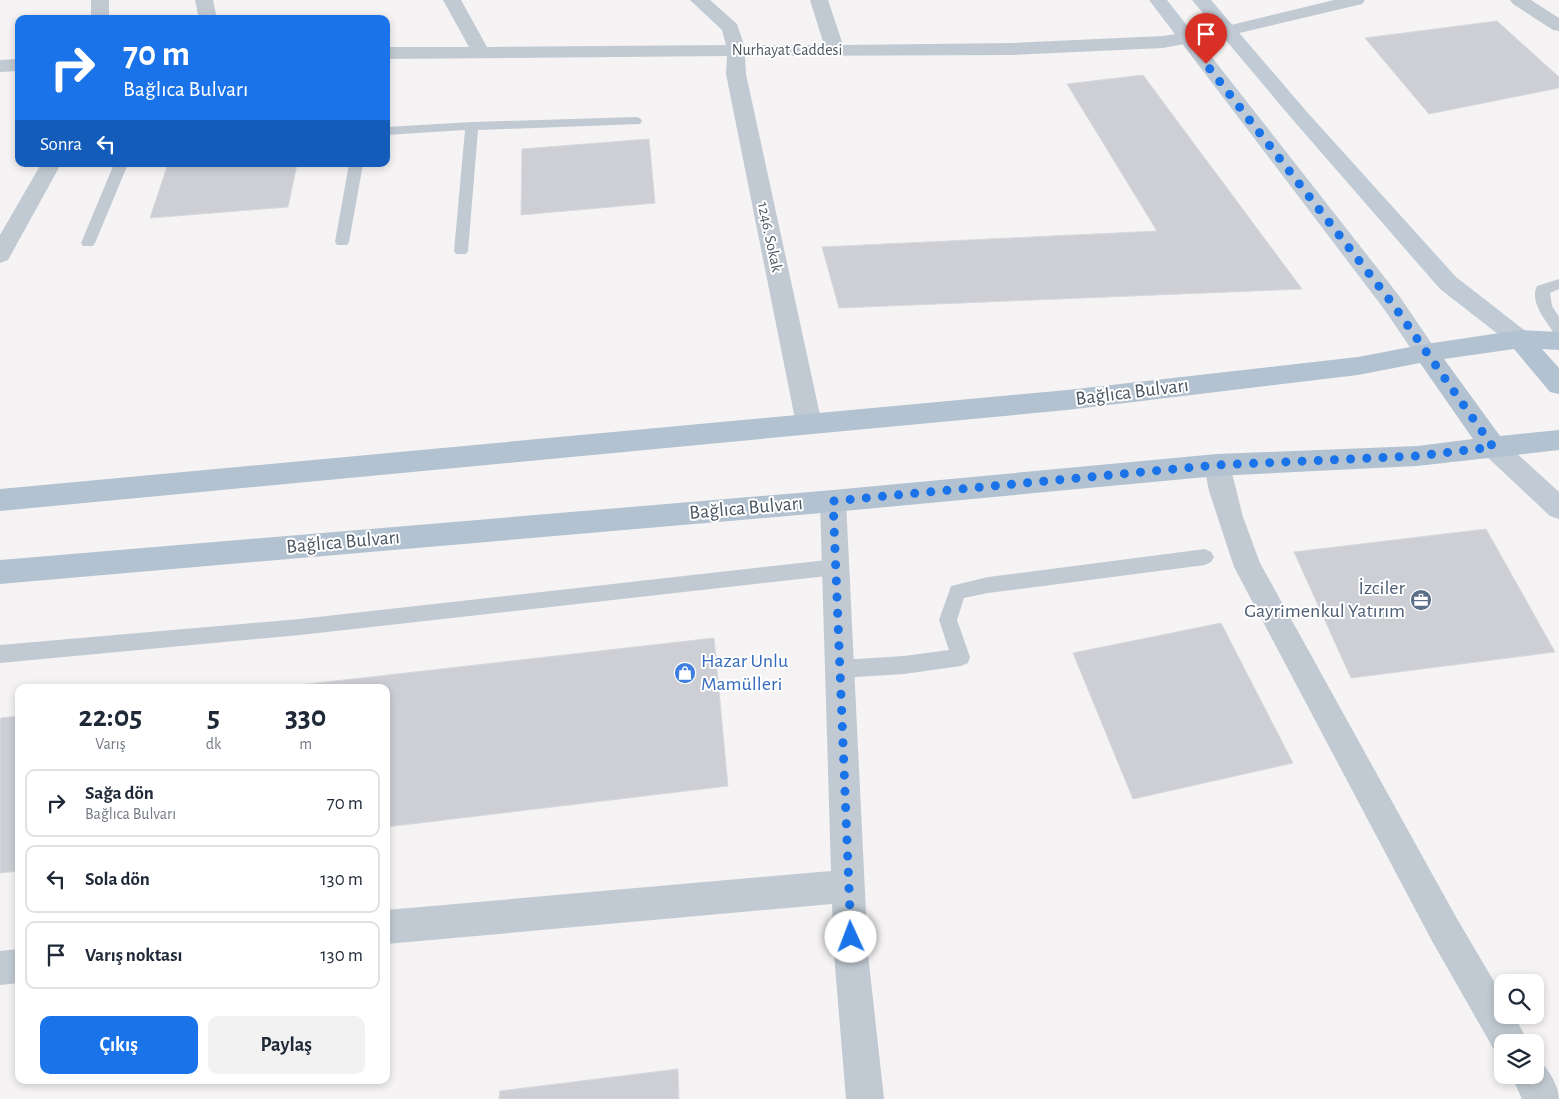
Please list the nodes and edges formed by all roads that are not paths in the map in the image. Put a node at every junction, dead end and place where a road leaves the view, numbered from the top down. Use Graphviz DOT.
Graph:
graph roads {
  1 [pos="100,0"];
  2 [pos="204,0"];
  3 [pos="452,0"];
  4 [pos="699,0"];
  5 [pos="819,0"];
  6 [pos="1158,0"];
  7 [pos="1202,0"];
  8 [pos="1356,0"];
  9 [pos="1519,0"];
  10 [pos="100,15"];
  11 [pos="207,15"];
  12 [pos="1559,26"];
  13 [pos="1227,31"];
  14 [pos="1187,39"];
  15 [pos="835,49"];
  16 [pos="736,50"];
  17 [pos="481,52"];
  18 [pos="390,53"];
  19 [pos="15,65"];
  20 [pos="0,66"];
  21 [pos="636,121"];
  22 [pos="472,126"];
  23 [pos="390,131"];
  24 [pos="49,167"];
  25 [pos="120,167"];
  26 [pos="355,167"];
  27 [pos="342,242"];
  28 [pos="88,243"];
  29 [pos="461,251"];
  30 [pos="0,254"];
  31 [pos="1559,284"];
  32 [pos="1559,329"];
  33 [pos="1520,339"];
  34 [pos="1559,341"];
  35 [pos="1426,353"];
  36 [pos="1559,385"];
  37 [pos="809,424"];
  38 [pos="1559,440"];
  39 [pos="1493,447"];
  40 [pos="1217,465"];
  41 [pos="0,500"];
  42 [pos="833,501"];
  43 [pos="1559,508"];
  44 [pos="1206,557"];
  45 [pos="836,567"];
  46 [pos="0,572"];
  47 [pos="0,654"];
  48 [pos="840,669"];
  49 [pos="849,886"];
  50 [pos="390,927"];
  51 [pos="15,966"];
  52 [pos="0,968"];
  53 [pos="1505,1034"];
  54 [pos="1534,1084"];
  55 [pos="864,1099"];
  56 [pos="1543,1099"];
  1 -- 10 [label="street"];
  2 -- 11 [label="street"];
  3 -- 17 [label="street"];
  4 -- 16 [label="street, 1246. Sokak"];
  5 -- 15 [label="street"];
  6 -- 14 [label="main road"];
  7 -- 13 [label="main road"];
  8 -- 13 [label="street, Nurhayat Caddesi"];
  9 -- 12 [label="street"];
  13 -- 14 [label="street, Nurhayat Caddesi"];
  13 -- 33 [label="main road"];
  14 -- 15 [label="street, Nurhayat Caddesi"];
  14 -- 35 [label="main road"];
  15 -- 16 [label="street, Nurhayat Caddesi"];
  16 -- 17 [label="street, Nurhayat Caddesi"];
  16 -- 37 [label="street, 1246. Sokak"];
  17 -- 18 [label="street, Nurhayat Caddesi"];
  19 -- 20 [label="street"];
  21 -- 22 [label="lane"];
  22 -- 23 [label="lane"];
  22 -- 29 [label="lane"];
  24 -- 30 [label="street"];
  25 -- 28 [label="lane"];
  26 -- 27 [label="lane"];
  31 -- 32 [label="lane"];
  33 -- 34 [label="main road"];
  33 -- 35 [label="main road, Bağlıca Bulvarı"];
  33 -- 36 [label="main road"];
  35 -- 37 [label="main road, Bağlıca Bulvarı"];
  35 -- 39 [label="main road"];
  37 -- 41 [label="main road, Bağlıca Bulvarı"];
  38 -- 39 [label="main road, Bağlıca Bulvarı"];
  39 -- 40 [label="main road, Bağlıca Bulvarı"];
  39 -- 43 [label="main road"];
  40 -- 42 [label="main road, Bağlıca Bulvarı"];
  40 -- 53 [label="street"];
  42 -- 45 [label="street"];
  42 -- 46 [label="main road, Bağlıca Bulvarı"];
  44 -- 48 [label="lane"];
  45 -- 47 [label="lane"];
  45 -- 48 [label="street"];
  48 -- 49 [label="street"];
  49 -- 50 [label="street"];
  49 -- 55 [label="street"];
  51 -- 52 [label="street"];
  54 -- 56 [label="street"];
}
